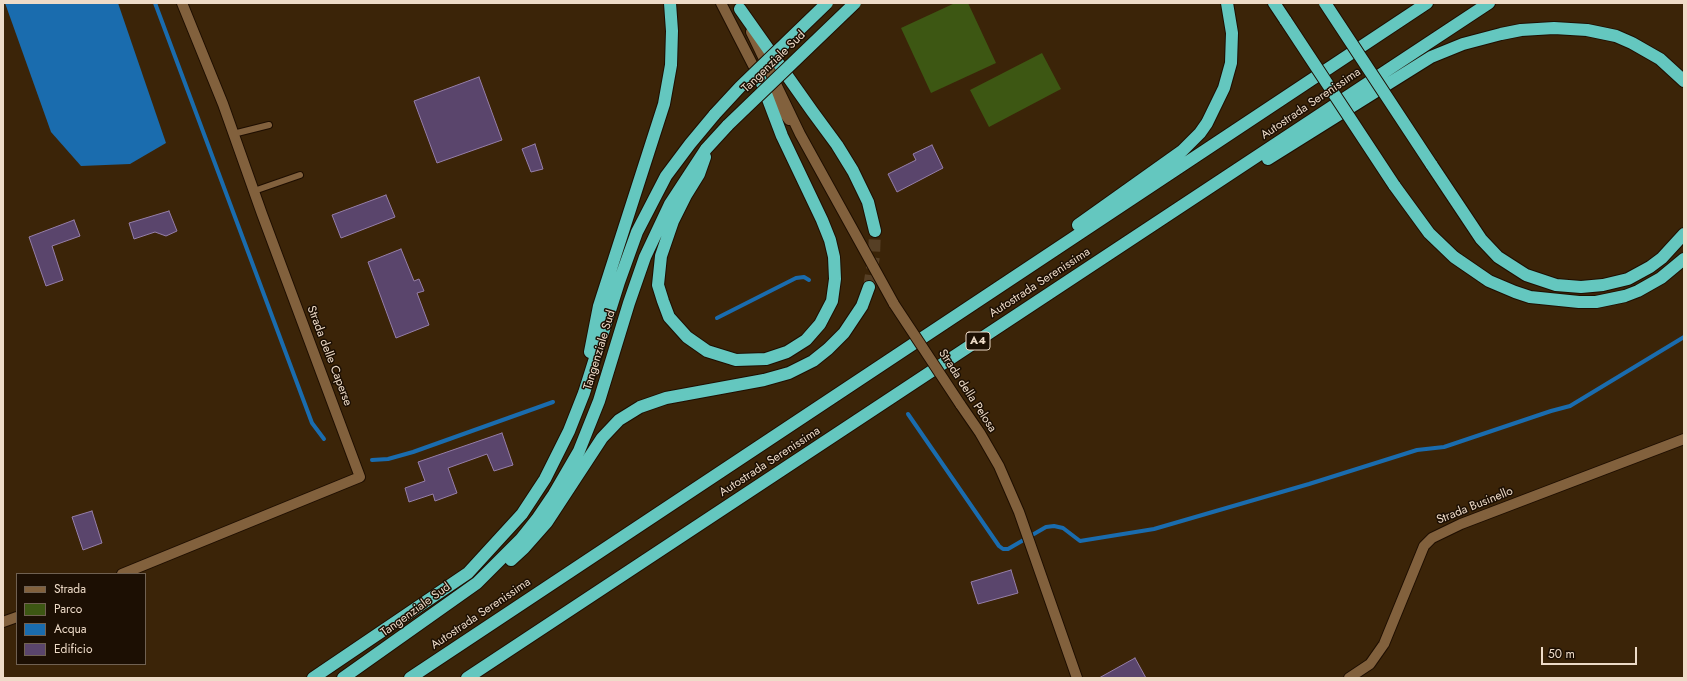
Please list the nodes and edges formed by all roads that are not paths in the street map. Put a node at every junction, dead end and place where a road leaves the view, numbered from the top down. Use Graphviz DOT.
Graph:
graph roads {
  1 [pos="182,3"];
  2 [pos="670,3"];
  3 [pos="721,3"];
  4 [pos="827,3"];
  5 [pos="855,3"];
  6 [pos="1227,3"];
  7 [pos="1274,3"];
  8 [pos="1325,3"];
  9 [pos="1427,3"];
  10 [pos="1488,3"];
  11 [pos="738,6"];
  12 [pos="760,78"];
  13 [pos="1684,81"];
  14 [pos="269,125"];
  15 [pos="233,134"];
  16 [pos="800,134"];
  17 [pos="706,150"];
  18 [pos="300,175"];
  19 [pos="254,191"];
  20 [pos="875,231"];
  21 [pos="1684,234"];
  22 [pos="1684,259"];
  23 [pos="869,286"];
  24 [pos="952,358"];
  25 [pos="864,377"];
  26 [pos="584,393"];
  27 [pos="1684,439"];
  28 [pos="124,573"];
  29 [pos="477,583"];
  30 [pos="16,617"];
  31 [pos="3,622"];
  32 [pos="313,678"];
  33 [pos="343,678"];
  34 [pos="410,678"];
  35 [pos="467,678"];
  36 [pos="1077,678"];
  37 [pos="1349,678"];
  1 -- 15 [label="street, Strada delle Caperse"];
  2 -- 26 [label="highway"];
  3 -- 12 [label="street, Tangenziale Sud"];
  4 -- 26 [label="highway, Tangenziale Sud, bridge"];
  5 -- 17 [label="highway, Tangenziale Sud, bridge"];
  6 -- 25 [label="highway"];
  7 -- 22 [label="highway, bridge"];
  8 -- 21 [label="highway, bridge"];
  9 -- 25 [label="highway, Autostrada Serenissima"];
  10 -- 24 [label="highway, Autostrada Serenissima / A4"];
  11 -- 16 [label="street, Strada della Pelosa"];
  11 -- 20 [label="highway"];
  12 -- 16 [label="street, Strada della Pelosa"];
  12 -- 17 [label="highway"];
  13 -- 24 [label="highway"];
  14 -- 15 [label="lane"];
  15 -- 19 [label="street, Strada delle Caperse"];
  16 -- 36 [label="street, Strada della Pelosa, bridge"];
  17 -- 29 [label="highway, Tangenziale Sud"];
  18 -- 19 [label="lane"];
  19 -- 28 [label="street, Strada delle Caperse"];
  23 -- 29 [label="highway"];
  24 -- 35 [label="highway, Autostrada Serenissima / A4"];
  25 -- 34 [label="highway, Autostrada Serenissima"];
  26 -- 32 [label="highway, Tangenziale Sud"];
  27 -- 37 [label="street, Strada Businello"];
  29 -- 33 [label="highway, Tangenziale Sud"];
  30 -- 31 [label="street"];
}
